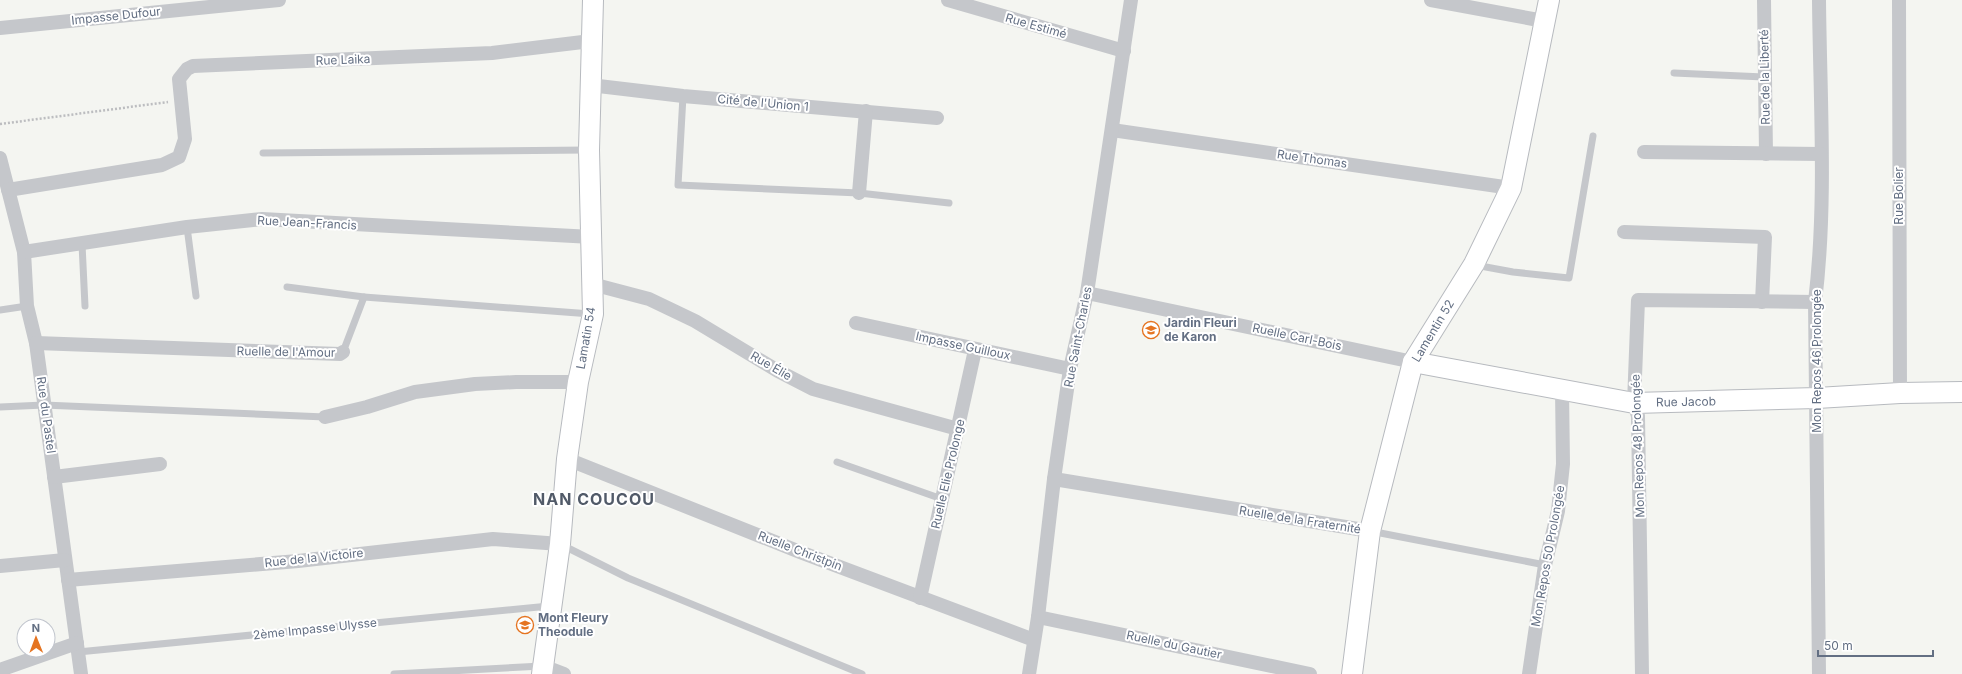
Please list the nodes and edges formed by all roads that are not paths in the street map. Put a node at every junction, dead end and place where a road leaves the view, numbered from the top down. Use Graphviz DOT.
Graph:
graph roads {
  1 [pos="279,0"];
  2 [pos="593,0"];
  3 [pos="948,0"];
  4 [pos="1131,0"];
  5 [pos="1430,0"];
  6 [pos="1549,0"];
  7 [pos="1764,0"];
  8 [pos="1819,0"];
  9 [pos="1898,0"];
  10 [pos="963,2"];
  11 [pos="1544,21"];
  12 [pos="0,28"];
  13 [pos="591,41"];
  14 [pos="1124,51"];
  15 [pos="1674,73"];
  16 [pos="1764,77"];
  17 [pos="590,85"];
  18 [pos="683,96"];
  19 [pos="866,111"];
  20 [pos="937,118"];
  21 [pos="1112,130"];
  22 [pos="1593,136"];
  23 [pos="589,150"];
  24 [pos="1644,152"];
  25 [pos="263,153"];
  26 [pos="1766,154"];
  27 [pos="1821,154"];
  28 [pos="0,158"];
  29 [pos="1511,188"];
  30 [pos="8,190"];
  31 [pos="859,194"];
  32 [pos="949,203"];
  33 [pos="187,227"];
  34 [pos="1624,232"];
  35 [pos="592,237"];
  36 [pos="82,244"];
  37 [pos="24,252"];
  38 [pos="1474,264"];
  39 [pos="592,284"];
  40 [pos="287,287"];
  41 [pos="1087,293"];
  42 [pos="196,296"];
  43 [pos="364,297"];
  44 [pos="1762,302"];
  45 [pos="1815,302"];
  46 [pos="27,306"];
  47 [pos="85,306"];
  48 [pos="0,310"];
  49 [pos="593,314"];
  50 [pos="856,323"];
  51 [pos="36,343"];
  52 [pos="975,350"];
  53 [pos="343,352"];
  54 [pos="1413,362"];
  55 [pos="1070,369"];
  56 [pos="578,382"];
  57 [pos="1562,390"];
  58 [pos="1962,392"];
  59 [pos="1900,393"];
  60 [pos="1817,398"];
  61 [pos="1634,403"];
  62 [pos="44,405"];
  63 [pos="0,407"];
  64 [pos="325,416"];
  65 [pos="958,429"];
  66 [pos="567,459"];
  67 [pos="837,462"];
  68 [pos="160,464"];
  69 [pos="54,477"];
  70 [pos="1054,479"];
  71 [pos="942,499"];
  72 [pos="1370,531"];
  73 [pos="560,544"];
  74 [pos="65,560"];
  75 [pos="1545,565"];
  76 [pos="0,566"];
  77 [pos="68,580"];
  78 [pos="920,598"];
  79 [pos="552,606"];
  80 [pos="1038,617"];
  81 [pos="1034,640"];
  82 [pos="77,648"];
  83 [pos="0,670"];
  84 [pos="543,670"];
  85 [pos="81,674"];
  86 [pos="394,674"];
  87 [pos="564,674"];
  88 [pos="862,674"];
  89 [pos="1029,674"];
  90 [pos="1310,674"];
  91 [pos="1352,674"];
  92 [pos="1529,674"];
  93 [pos="1642,674"];
  94 [pos="1819,674"];
  1 -- 12 [label="street, Impasse Dufour"];
  2 -- 13 [label="street, Lamatin 54"];
  3 -- 10 [label="street, Rue Estimé"];
  4 -- 14 [label="street, Rue Saint-Charles"];
  5 -- 11 [label="street"];
  6 -- 11 [label="street, Lamentin 52"];
  7 -- 16 [label="street, Rue de la Liberté"];
  8 -- 27 [label="street, Mon Repos 46 Prolongée"];
  9 -- 59 [label="street, Rue Bolier"];
  10 -- 14 [label="street, Rue Estimé"];
  11 -- 29 [label="street, Lamentin 52"];
  13 -- 17 [label="street, Lamatin 54"];
  13 -- 30 [label="street, Rue Laika"];
  14 -- 21 [label="street, Rue Saint-Charles"];
  15 -- 16 [label="lane"];
  16 -- 26 [label="street, Rue de la Liberté"];
  17 -- 18 [label="street, Cité de l'Union 1"];
  17 -- 23 [label="street, Lamatin 54"];
  18 -- 19 [label="street, Cité de l'Union 1"];
  18 -- 31 [label="lane"];
  19 -- 20 [label="street, Cité de l'Union 1"];
  19 -- 31 [label="street"];
  21 -- 29 [label="street, Rue Thomas"];
  21 -- 41 [label="street, Rue Saint-Charles"];
  22 -- 38 [label="lane"];
  23 -- 25 [label="lane"];
  23 -- 35 [label="street, Lamatin 54"];
  24 -- 26 [label="street"];
  26 -- 27 [label="street"];
  27 -- 45 [label="street, Mon Repos 46 Prolongée"];
  28 -- 30 [label="street, Rue du Pastel"];
  29 -- 38 [label="street, Lamentin 52"];
  30 -- 37 [label="street, Rue du Pastel"];
  31 -- 32 [label="lane"];
  33 -- 35 [label="street, Rue Jean-Francis"];
  33 -- 36 [label="street, Rue Jean-Francis"];
  33 -- 42 [label="lane"];
  34 -- 44 [label="street"];
  35 -- 39 [label="street, Lamatin 54"];
  36 -- 37 [label="street, Rue Jean-Francis"];
  36 -- 47 [label="lane"];
  37 -- 46 [label="street, Rue du Pastel"];
  38 -- 54 [label="street, Lamentin 52"];
  39 -- 49 [label="street, Lamatin 54"];
  39 -- 65 [label="street, Rue Élie"];
  40 -- 43 [label="lane"];
  41 -- 54 [label="street, Ruelle Carl-Bois"];
  41 -- 55 [label="street, Rue Saint-Charles"];
  43 -- 49 [label="lane"];
  43 -- 53 [label="lane, Ruelle de l'Amour"];
  44 -- 45 [label="street, Mon Repos 48 Prolongée"];
  44 -- 61 [label="street, Mon Repos 48 Prolongée"];
  45 -- 60 [label="street, Mon Repos 46 Prolongée"];
  46 -- 48 [label="lane"];
  46 -- 51 [label="street, Rue du Pastel"];
  49 -- 56 [label="street, Lamatin 54"];
  50 -- 52 [label="street, Impasse Guilloux"];
  51 -- 53 [label="street, Ruelle de l'Amour"];
  51 -- 62 [label="street, Rue du Pastel"];
  52 -- 55 [label="street, Impasse Guilloux"];
  52 -- 65 [label="street, Ruelle Elie Prolonge"];
  54 -- 57 [label="street, Rue Jacob"];
  54 -- 72 [label="street, Lamentin 52"];
  55 -- 70 [label="street, Rue Saint-Charles"];
  56 -- 64 [label="street"];
  56 -- 66 [label="street, Lamatin 54"];
  57 -- 61 [label="street, Rue Jacob"];
  57 -- 75 [label="street, Mon Repos 50 Prolongée"];
  58 -- 59 [label="street, Rue Jacob"];
  59 -- 60 [label="street, Rue Jacob"];
  60 -- 61 [label="street, Rue Jacob"];
  60 -- 94 [label="street, Mon Repos 46 Prolongée"];
  61 -- 93 [label="street, Mon Repos 48 Prolongée"];
  62 -- 63 [label="lane"];
  62 -- 64 [label="lane"];
  62 -- 69 [label="street, Rue du Pastel"];
  65 -- 71 [label="street, Ruelle Elie Prolonge"];
  66 -- 73 [label="street, Lamatin 54"];
  66 -- 78 [label="street, Ruelle Christpin"];
  67 -- 71 [label="lane"];
  68 -- 69 [label="street"];
  69 -- 74 [label="street, Rue du Pastel"];
  70 -- 72 [label="street, Ruelle de la Fraternité"];
  70 -- 80 [label="street, Rue Saint-Charles"];
  71 -- 78 [label="street, Ruelle Elie Prolonge"];
  72 -- 75 [label="lane, Ruelle de la Fraternité"];
  72 -- 91 [label="street, Lamentin 52"];
  73 -- 77 [label="street, Rue de la Victoire"];
  73 -- 79 [label="street, Lamatin 54"];
  73 -- 88 [label="lane"];
  74 -- 76 [label="street"];
  74 -- 77 [label="street, Rue du Pastel"];
  75 -- 92 [label="street, Mon Repos 50 Prolongée"];
  77 -- 82 [label="street, Rue du Pastel"];
  78 -- 81 [label="street, Ruelle Christpin"];
  79 -- 82 [label="lane, 2ème Impasse Ulysse"];
  79 -- 84 [label="street, Lamatin 54"];
  80 -- 81 [label="street, Rue Saint-Charles"];
  80 -- 90 [label="street, Ruelle du Gautier"];
  81 -- 89 [label="street, Rue Saint-Charles"];
  82 -- 83 [label="street, 2ème Impasse Ulysse"];
  82 -- 85 [label="street, Rue du Pastel"];
  84 -- 86 [label="lane"];
  84 -- 87 [label="street"];
}
